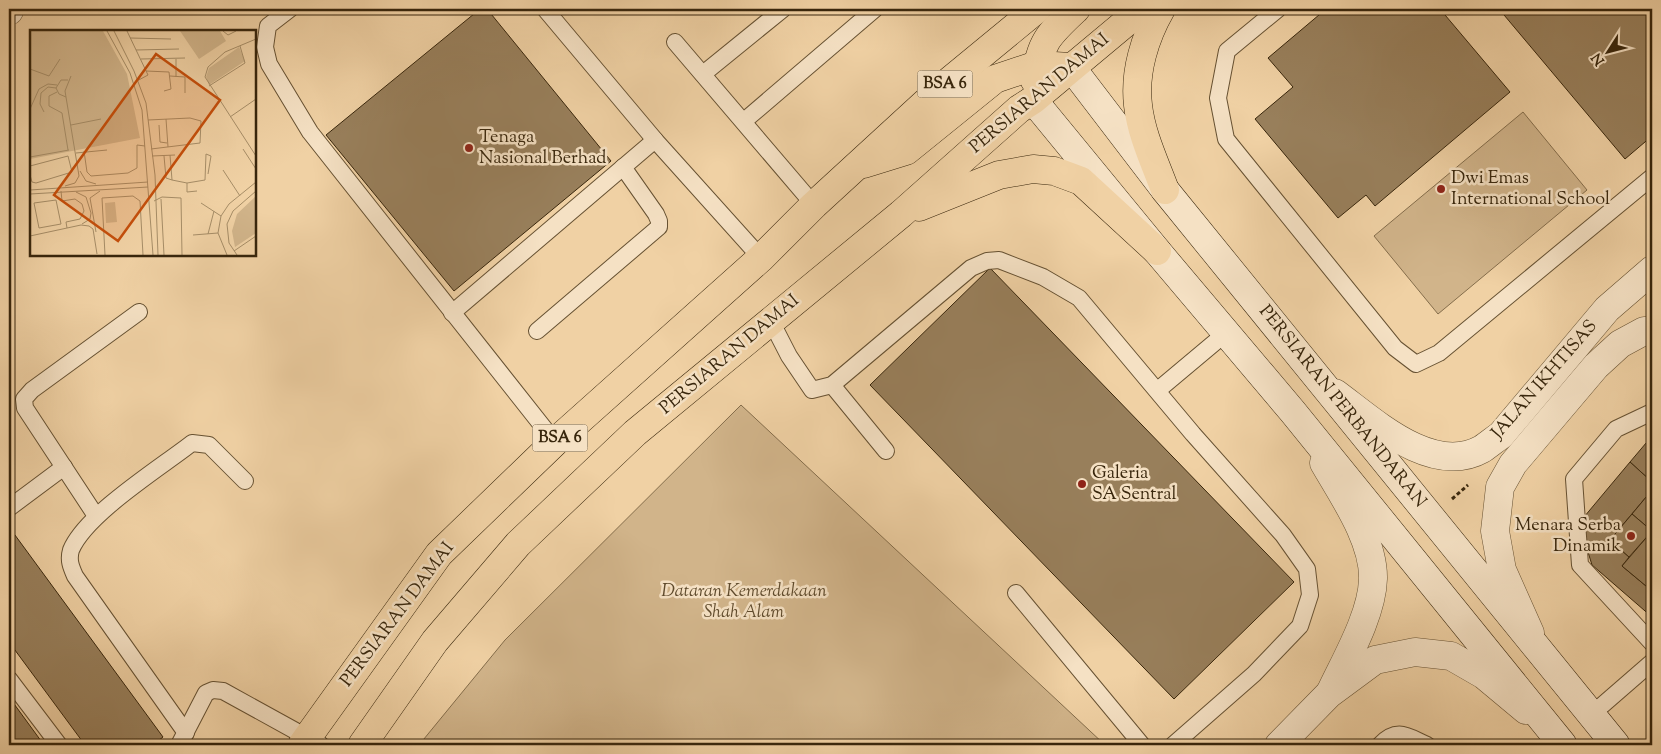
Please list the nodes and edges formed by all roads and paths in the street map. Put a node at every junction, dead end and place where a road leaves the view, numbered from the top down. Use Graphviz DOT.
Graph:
graph roads {
  1 [pos="290,9"];
  2 [pos="545,9"];
  3 [pos="783,9"];
  4 [pos="875,9"];
  5 [pos="1037,9"];
  6 [pos="1076,9"];
  7 [pos="1142,9"];
  8 [pos="1161,9"];
  9 [pos="1278,9"];
  10 [pos="675,42"];
  11 [pos="1037,65"];
  12 [pos="1071,67"];
  13 [pos="703,74"];
  14 [pos="1034,100"];
  15 [pos="744,121"];
  16 [pos="655,140"];
  17 [pos="858,166"];
  18 [pos="623,167"];
  19 [pos="1651,179"];
  20 [pos="1165,190"];
  21 [pos="814,205"];
  22 [pos="901,214"];
  23 [pos="1157,251"];
  24 [pos="761,258"];
  25 [pos="1652,270"];
  26 [pos="139,312"];
  27 [pos="452,312"];
  28 [pos="771,321"];
  29 [pos="537,331"];
  30 [pos="1652,332"];
  31 [pos="1226,333"];
  32 [pos="1324,384"];
  33 [pos="832,385"];
  34 [pos="1158,390"];
  35 [pos="1293,412"];
  36 [pos="1652,412"];
  37 [pos="555,442"];
  38 [pos="886,451"];
  39 [pos="64,467"];
  40 [pos="245,482"];
  41 [pos="9,508"];
  42 [pos="96,516"];
  43 [pos="1016,593"];
  44 [pos="1652,642"];
  45 [pos="1535,644"];
  46 [pos="1652,662"];
  47 [pos="9,679"];
  48 [pos="1329,694"];
  49 [pos="1591,715"];
  50 [pos="1556,737"];
  51 [pos="183,739"];
  52 [pos="311,742"];
  53 [pos="59,745"];
  54 [pos="362,745"];
  55 [pos="1142,745"];
  56 [pos="1173,745"];
  57 [pos="1279,745"];
  58 [pos="1380,745"];
  59 [pos="1428,745"];
  60 [pos="1616,745"];
  1 -- 27 [label="lane"];
  2 -- 16 [label="lane"];
  3 -- 13 [label="lane"];
  4 -- 15 [label="lane"];
  5 -- 17 [label="main road, PERSIARAN DAMAI / BSA 6"];
  6 -- 11 [label="main road"];
  7 -- 12 [label="main road, PERSIARAN DAMAI / BSA 6"];
  8 -- 20 [label="main road"];
  9 -- 19 [label="lane"];
  10 -- 13 [label="lane"];
  11 -- 12 [label="main road"];
  11 -- 14 [label="main road"];
  11 -- 17 [label="main road"];
  12 -- 14 [label="main road, PERSIARAN DAMAI / BSA 6"];
  12 -- 20 [label="main road, PERSIARAN PERBANDARAN"];
  13 -- 15 [label="lane"];
  14 -- 22 [label="main road, PERSIARAN DAMAI / BSA 6"];
  14 -- 23 [label="main road"];
  15 -- 21 [label="lane"];
  16 -- 18 [label="lane"];
  16 -- 24 [label="lane"];
  17 -- 21 [label="main road, PERSIARAN DAMAI / BSA 6"];
  18 -- 27 [label="lane"];
  18 -- 29 [label="lane"];
  20 -- 32 [label="main road, PERSIARAN PERBANDARAN"];
  21 -- 24 [label="main road, PERSIARAN DAMAI / BSA 6"];
  22 -- 23 [label="main road"];
  22 -- 28 [label="main road, PERSIARAN DAMAI / BSA 6"];
  23 -- 31 [label="main road"];
  24 -- 37 [label="main road, PERSIARAN DAMAI / BSA 6"];
  25 -- 32 [label="main road, JALAN IKHTISAS"];
  26 -- 39 [label="lane"];
  27 -- 37 [label="lane"];
  28 -- 33 [label="lane"];
  28 -- 54 [label="main road, PERSIARAN DAMAI / BSA 6"];
  30 -- 45 [label="main road, JALAN IKHTISAS"];
  31 -- 34 [label="lane"];
  31 -- 35 [label="main road"];
  32 -- 45 [label="main road, PERSIARAN PERBANDARAN"];
  33 -- 34 [label="lane"];
  33 -- 38 [label="lane"];
  34 -- 56 [label="lane"];
  35 -- 48 [label="main road"];
  35 -- 50 [label="main road"];
  36 -- 44 [label="lane"];
  37 -- 52 [label="main road, PERSIARAN DAMAI / BSA 6"];
  39 -- 41 [label="lane"];
  39 -- 42 [label="lane"];
  40 -- 42 [label="lane"];
  42 -- 51 [label="lane"];
  43 -- 55 [label="lane"];
  45 -- 49 [label="main road, PERSIARAN PERBANDARAN"];
  46 -- 49 [label="lane"];
  47 -- 53 [label="lane"];
  48 -- 50 [label="main road"];
  48 -- 57 [label="main road"];
  49 -- 60 [label="main road, PERSIARAN PERBANDARAN"];
  51 -- 52 [label="lane"];
  58 -- 59 [label="lane"];
}
